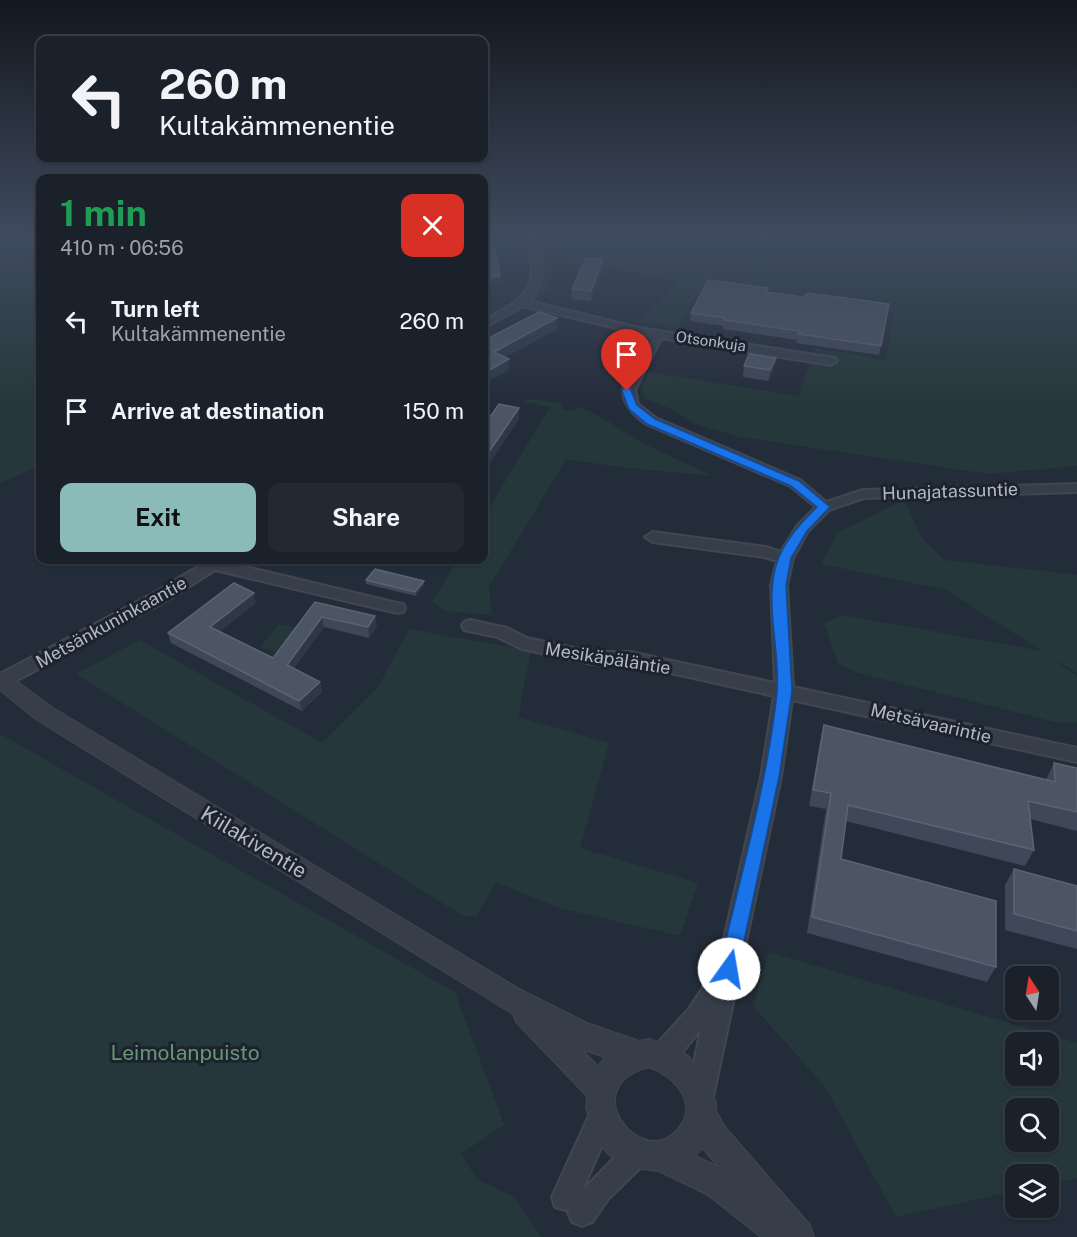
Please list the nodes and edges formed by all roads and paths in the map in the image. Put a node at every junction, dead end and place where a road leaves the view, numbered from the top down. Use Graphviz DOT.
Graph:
graph roads {
  1 [pos="531,294"];
  2 [pos="522,303"];
  3 [pos="488,322"];
  4 [pos="658,334"];
  5 [pos="831,360"];
  6 [pos="1077,488"];
  7 [pos="824,507"];
  8 [pos="653,537"];
  9 [pos="785,558"];
  10 [pos="212,564"];
  11 [pos="223,564"];
  12 [pos="397,608"];
  13 [pos="470,626"];
  14 [pos="1,680"];
  15 [pos="784,691"];
  16 [pos="1077,755"];
  17 [pos="729,969"];
  18 [pos="511,999"];
  19 [pos="649,1055"];
  20 [pos="601,1103"];
  21 [pos="700,1106"];
  22 [pos="649,1155"];
  23 [pos="786,1237"];
  24 [pos="798,1237"];
  1 -- 2 [label="street"];
  2 -- 3 [label="street"];
  2 -- 4 [label="street, Otsonkuja"];
  4 -- 5 [label="street, Otsonkuja"];
  4 -- 7 [label="street"];
  6 -- 7 [label="street, Hunajatassuntie"];
  7 -- 9 [label="street"];
  8 -- 9 [label="street"];
  9 -- 15 [label="street"];
  10 -- 14 [label="street, Metsänkuninkaantie"];
  11 -- 12 [label="street"];
  13 -- 15 [label="street, Mesikäpäläntie"];
  14 -- 18 [label="street, Kiilakiventie"];
  15 -- 16 [label="street, Metsävaarintie"];
  15 -- 17 [label="street"];
  17 -- 19 [label="street"];
  17 -- 21 [label="street"];
  18 -- 19 [label="street, Kiilakiventie"];
  18 -- 20 [label="street, Kiilakiventie"];
  19 -- 20 [label="street"];
  19 -- 21 [label="street"];
  20 -- 22 [label="street"];
  20 -- 22 [label="street"];
  21 -- 22 [label="street"];
  21 -- 24 [label="street"];
  22 -- 23 [label="street"];
}
